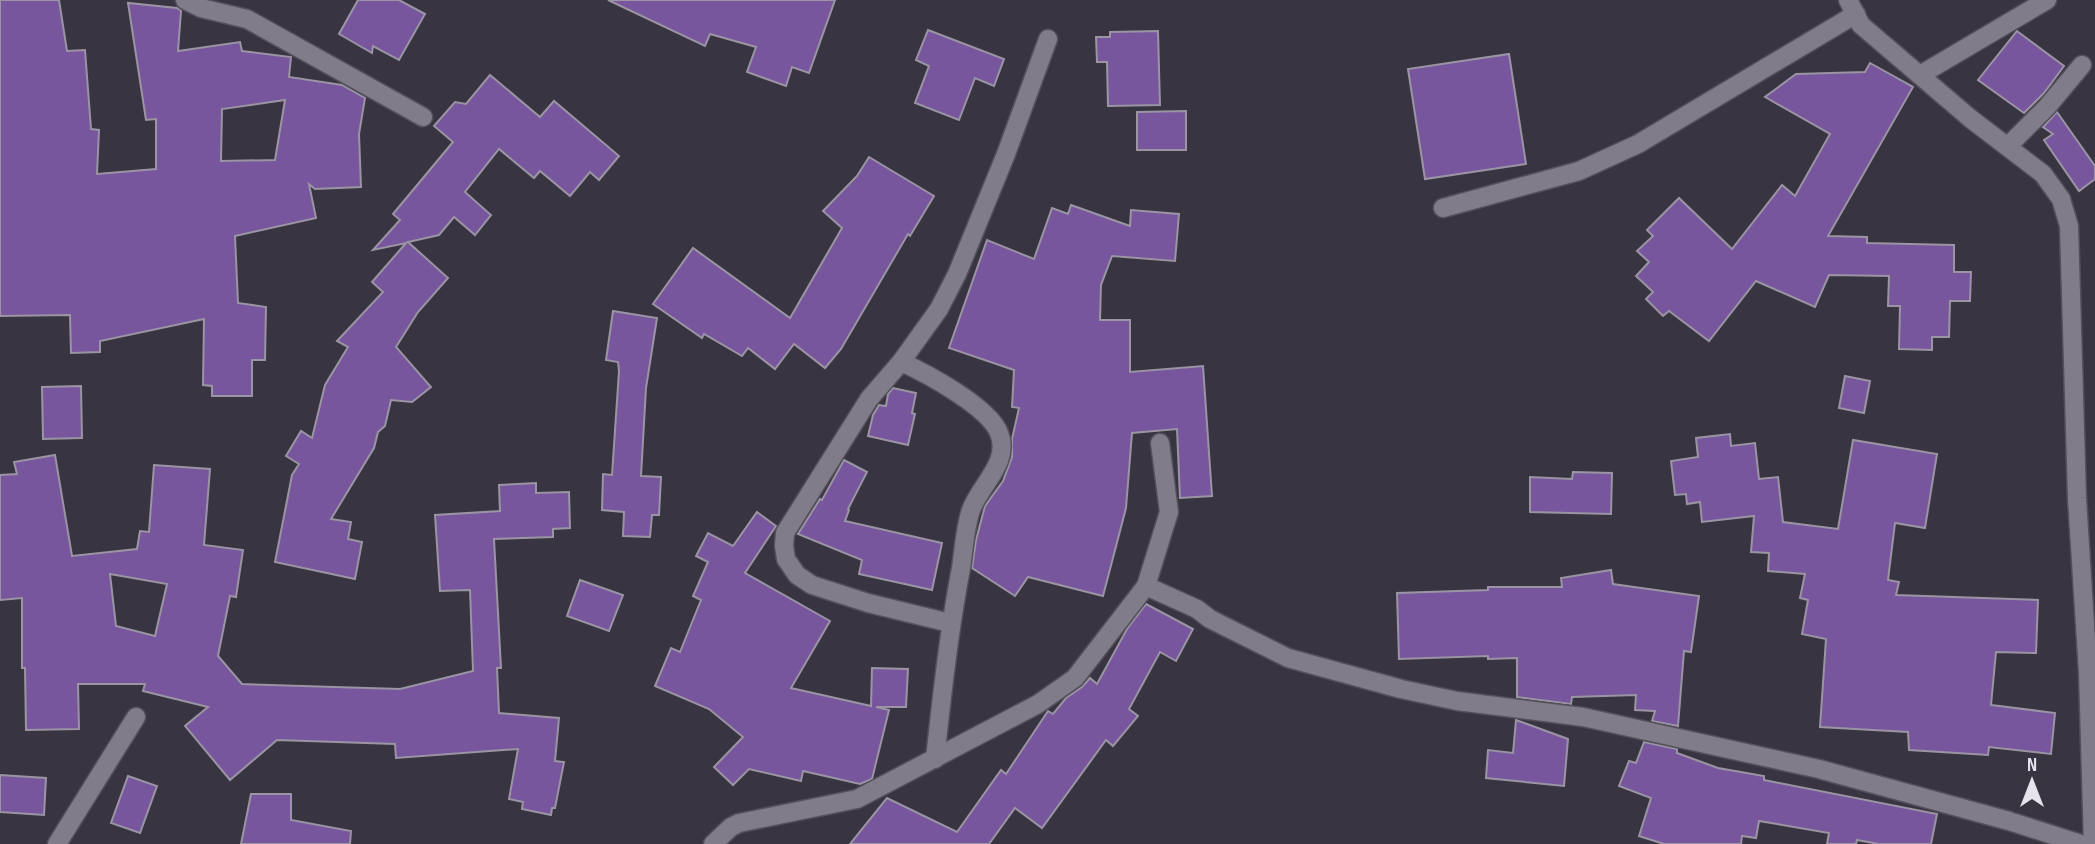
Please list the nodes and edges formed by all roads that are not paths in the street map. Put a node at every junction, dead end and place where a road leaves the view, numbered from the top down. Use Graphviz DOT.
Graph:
graph roads {
  1 [pos="185,0"];
  2 [pos="2047,0"];
  3 [pos="1852,7"];
  4 [pos="1048,39"];
  5 [pos="2082,65"];
  6 [pos="1920,75"];
  7 [pos="423,117"];
  8 [pos="2008,146"];
  9 [pos="1443,208"];
  10 [pos="901,362"];
  11 [pos="1160,443"];
  12 [pos="1146,586"];
  13 [pos="950,623"];
  14 [pos="136,717"];
  15 [pos="935,759"];
  16 [pos="57,844"];
  17 [pos="713,844"];
  18 [pos="2081,844"];
  19 [pos="2093,844"];
  1 -- 7 [label="street"];
  2 -- 6 [label="street"];
  3 -- 6 [label="street"];
  3 -- 9 [label="street"];
  4 -- 10 [label="street"];
  5 -- 8 [label="street"];
  6 -- 8 [label="street"];
  8 -- 19 [label="street"];
  10 -- 13 [label="street"];
  10 -- 13 [label="street"];
  11 -- 12 [label="street"];
  12 -- 15 [label="street"];
  12 -- 18 [label="street"];
  13 -- 15 [label="street"];
  14 -- 16 [label="street"];
  15 -- 17 [label="street"];
}
